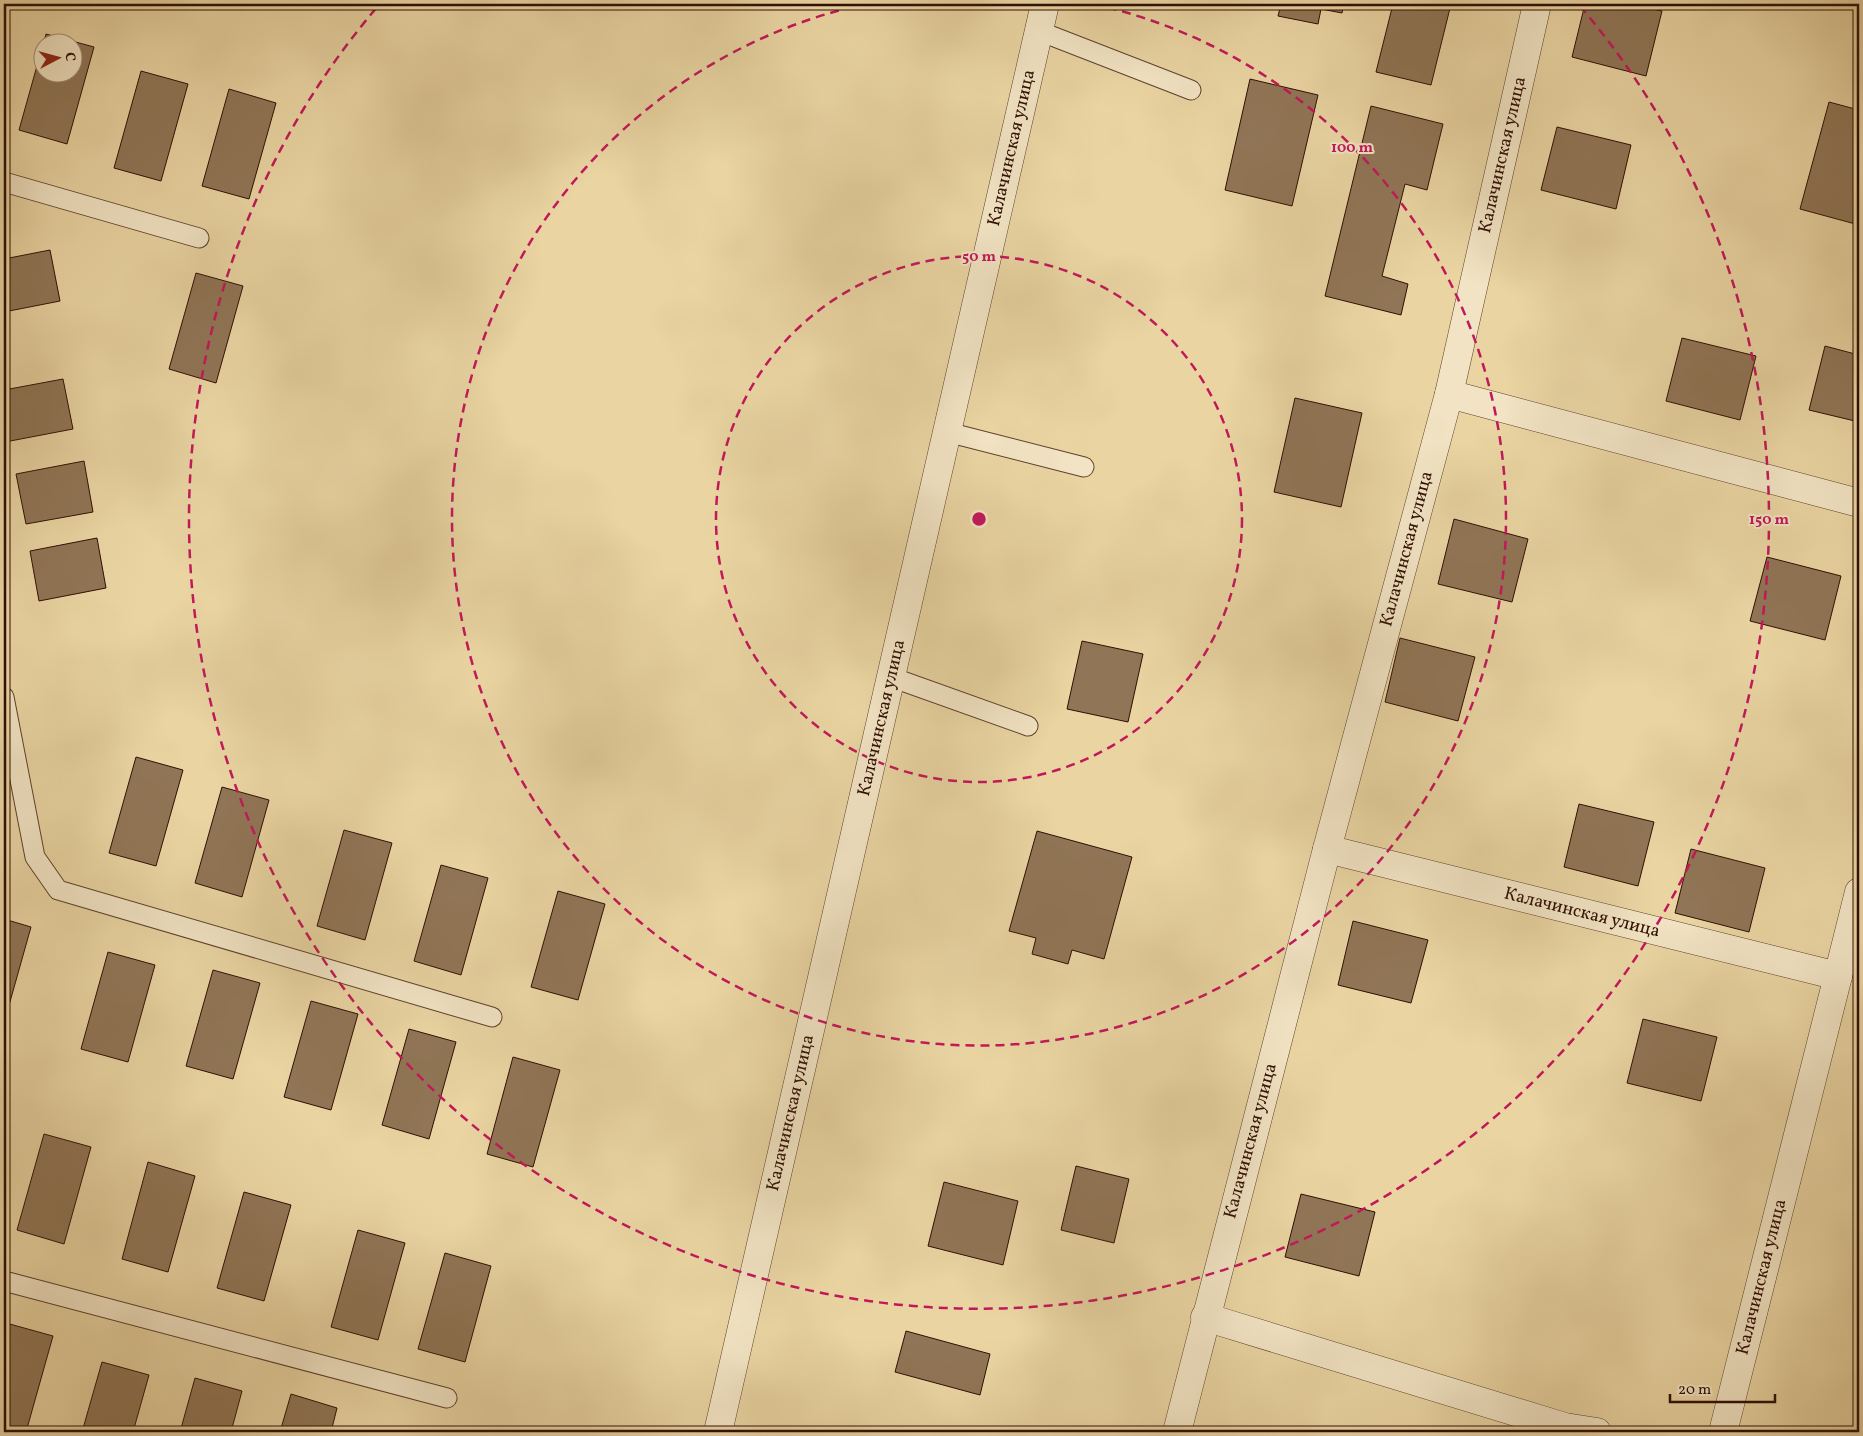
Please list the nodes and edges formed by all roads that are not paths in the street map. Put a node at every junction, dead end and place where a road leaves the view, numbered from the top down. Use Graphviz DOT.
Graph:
graph roads {
  1 [pos="1045,4"];
  2 [pos="1538,4"];
  3 [pos="1038,31"];
  4 [pos="1191,90"];
  5 [pos="4,182"];
  6 [pos="199,238"];
  7 [pos="1449,394"];
  8 [pos="947,432"];
  9 [pos="1084,467"];
  10 [pos="1859,503"];
  11 [pos="891,677"];
  12 [pos="4,697"];
  13 [pos="1028,726"];
  14 [pos="1327,849"];
  15 [pos="1859,892"];
  16 [pos="1838,976"];
  17 [pos="492,1017"];
  18 [pos="4,1281"];
  19 [pos="1206,1318"];
  20 [pos="447,1398"];
  21 [pos="1565,1430"];
  22 [pos="718,1432"];
  23 [pos="1177,1432"];
  24 [pos="1597,1432"];
  25 [pos="1723,1432"];
  1 -- 3 [label="street, Калачинская улица"];
  2 -- 7 [label="street, Калачинская улица"];
  3 -- 4 [label="lane"];
  3 -- 8 [label="street, Калачинская улица"];
  5 -- 6 [label="lane"];
  7 -- 10 [label="street"];
  7 -- 14 [label="street, Калачинская улица"];
  8 -- 9 [label="lane"];
  8 -- 11 [label="street, Калачинская улица"];
  11 -- 13 [label="lane"];
  11 -- 22 [label="street, Калачинская улица"];
  12 -- 17 [label="lane"];
  14 -- 16 [label="street, Калачинская улица"];
  14 -- 19 [label="street, Калачинская улица"];
  15 -- 16 [label="street, Калачинская улица"];
  16 -- 25 [label="street, Калачинская улица"];
  18 -- 20 [label="lane"];
  19 -- 21 [label="street"];
  19 -- 23 [label="street, Калачинская улица"];
  21 -- 24 [label="street"];
}
